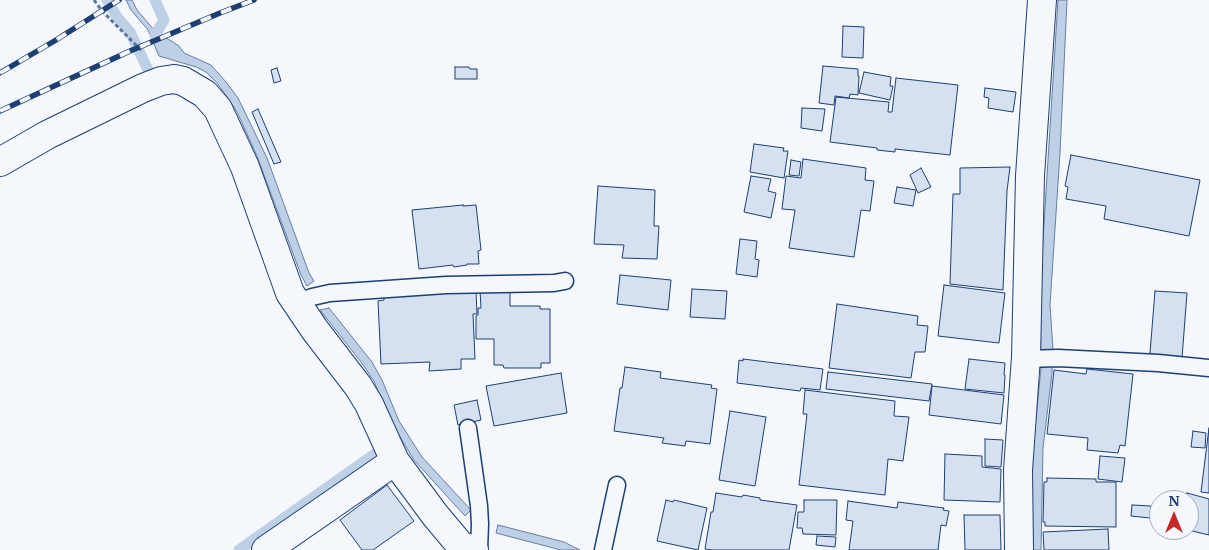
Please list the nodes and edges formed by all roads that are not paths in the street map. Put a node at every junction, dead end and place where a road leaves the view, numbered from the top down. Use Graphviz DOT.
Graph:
graph roads {
  1 [pos="1042,0"];
  2 [pos="0,162"];
  3 [pos="566,281"];
  4 [pos="297,303"];
  5 [pos="1025,359"];
  6 [pos="1209,368"];
  7 [pos="468,428"];
  8 [pos="395,461"];
  9 [pos="617,485"];
  10 [pos="266,550"];
  11 [pos="474,550"];
  12 [pos="478,550"];
  13 [pos="603,550"];
  14 [pos="1019,550"];
  1 -- 5 [label="street"];
  2 -- 4 [label="street"];
  3 -- 4 [label="lane"];
  4 -- 8 [label="street"];
  5 -- 6 [label="lane"];
  5 -- 14 [label="street"];
  7 -- 12 [label="lane"];
  8 -- 10 [label="street"];
  8 -- 11 [label="street"];
  9 -- 13 [label="lane"];
}
